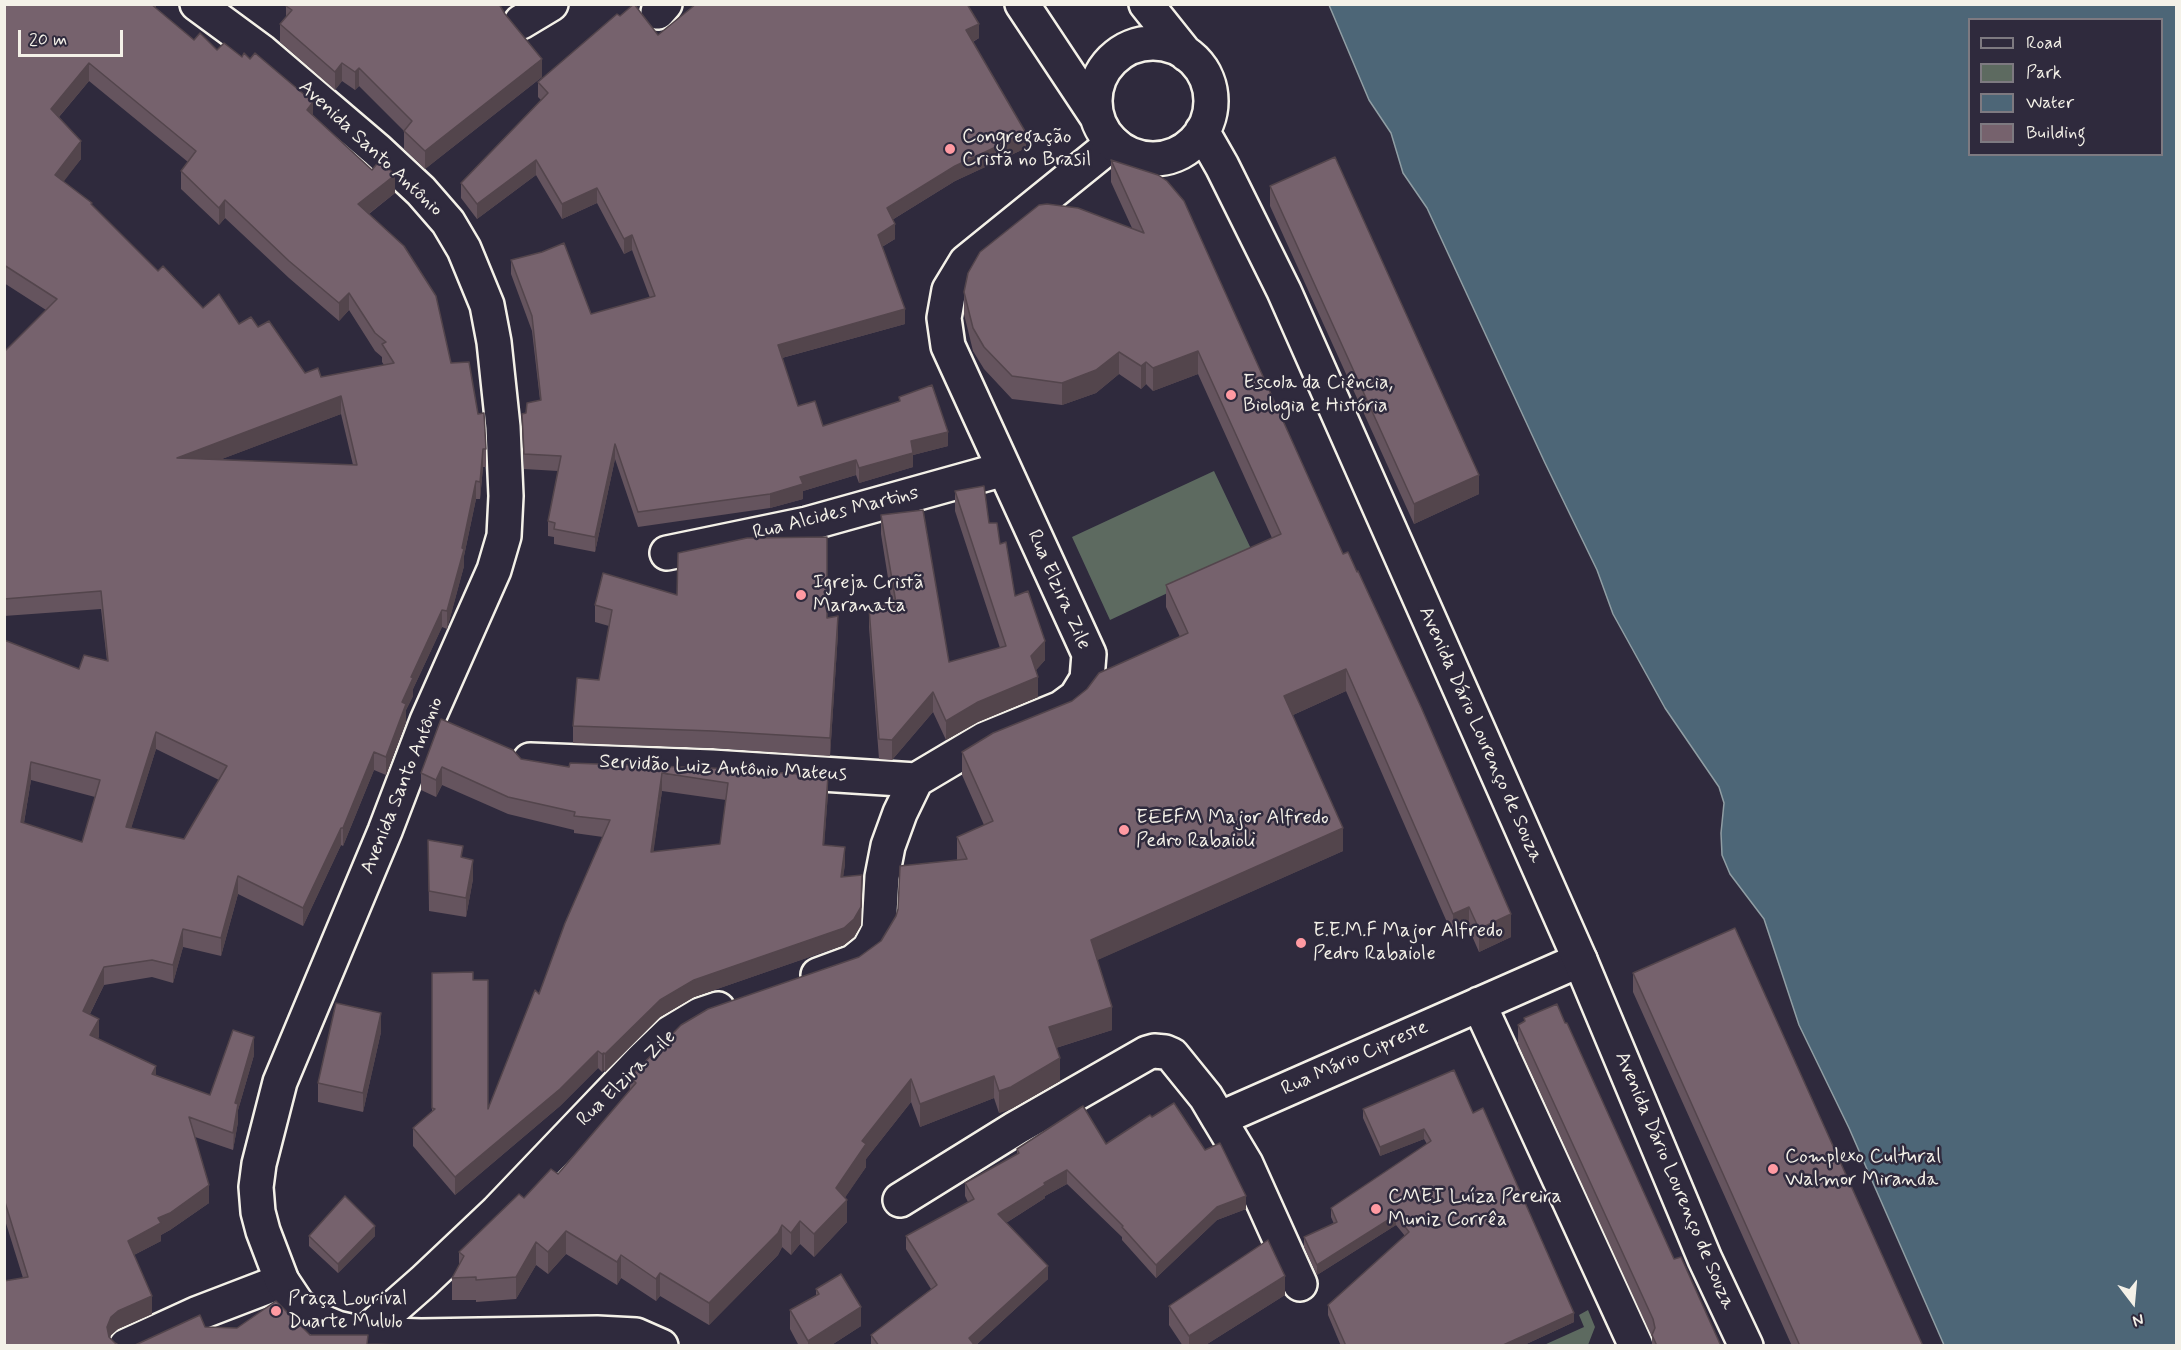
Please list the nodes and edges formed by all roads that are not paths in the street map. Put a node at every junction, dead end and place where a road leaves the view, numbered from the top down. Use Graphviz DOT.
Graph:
graph roads {
  1 [pos="197,4"];
  2 [pos="551,4"];
  3 [pos="1022,4"];
  4 [pos="1146,4"];
  5 [pos="521,21"];
  6 [pos="1186,54"];
  7 [pos="1105,130"];
  8 [pos="1202,131"];
  9 [pos="1004,469"];
  10 [pos="667,553"];
  11 [pos="530,760"];
  12 [pos="916,780"];
  13 [pos="1580,960"];
  14 [pos="788,985"];
  15 [pos="744,1000"];
  16 [pos="1479,1004"];
  17 [pos="1219,1119"];
  18 [pos="900,1200"];
  19 [pos="282,1281"];
  20 [pos="1300,1284"];
  21 [pos="364,1334"];
  22 [pos="126,1346"];
  23 [pos="661,1346"];
  24 [pos="1636,1346"];
  25 [pos="1746,1346"];
  1 -- 19 [label="street, Avenida Santo Antônio"];
  2 -- 5 [label="street"];
  3 -- 7 [label="street"];
  4 -- 6 [label="street"];
  6 -- 7 [label="street"];
  6 -- 8 [label="street"];
  7 -- 8 [label="street"];
  7 -- 9 [label="street, Rua Elzira Zile"];
  8 -- 13 [label="street, Avenida Dário Lourenço de Souza"];
  9 -- 10 [label="street, Rua Alcides Martins"];
  9 -- 12 [label="street, Rua Elzira Zile"];
  11 -- 12 [label="street, Servidão Luiz Antônio Mateus"];
  12 -- 14 [label="street"];
  13 -- 16 [label="street, Rua Mário Cipreste"];
  13 -- 25 [label="street, Avenida Dário Lourenço de Souza"];
  15 -- 21 [label="street, Rua Elzira Zile"];
  16 -- 17 [label="street, Rua Mário Cipreste"];
  16 -- 24 [label="street"];
  17 -- 18 [label="street"];
  17 -- 20 [label="street"];
  19 -- 21 [label="street, Avenida Santo Antônio"];
  19 -- 22 [label="street"];
  21 -- 23 [label="street, Avenida Santo Antônio"];
}
